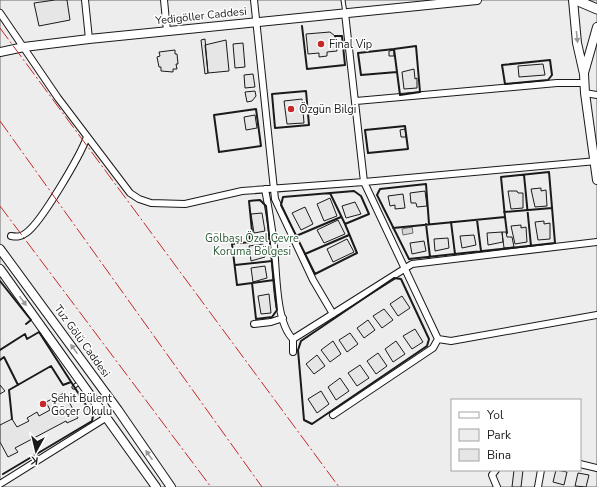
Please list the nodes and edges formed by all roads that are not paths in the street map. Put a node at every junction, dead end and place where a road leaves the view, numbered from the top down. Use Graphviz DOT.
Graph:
graph roads {
  1 [pos="85,0"];
  2 [pos="164,0"];
  3 [pos="254,0"];
  4 [pos="343,0"];
  5 [pos="477,0"];
  6 [pos="573,0"];
  7 [pos="576,0"];
  8 [pos="428,2"];
  9 [pos="597,9"];
  10 [pos="0,13"];
  11 [pos="345,13"];
  12 [pos="256,22"];
  13 [pos="597,29"];
  14 [pos="167,31"];
  15 [pos="89,39"];
  16 [pos="24,47"];
  17 [pos="0,52"];
  18 [pos="584,74"];
  19 [pos="584,83"];
  20 [pos="585,93"];
  21 [pos="597,95"];
  22 [pos="356,101"];
  23 [pos="87,137"];
  24 [pos="596,161"];
  25 [pos="597,180"];
  26 [pos="364,182"];
  27 [pos="273,188"];
  28 [pos="265,189"];
  29 [pos="11,236"];
  30 [pos="597,242"];
  31 [pos="0,249"];
  32 [pos="404,268"];
  33 [pos="0,269"];
  34 [pos="333,314"];
  35 [pos="597,315"];
  36 [pos="283,318"];
  37 [pos="254,324"];
  38 [pos="293,339"];
  39 [pos="438,339"];
  40 [pos="293,352"];
  41 [pos="333,414"];
  42 [pos="107,417"];
  43 [pos="581,464"];
  44 [pos="597,468"];
  45 [pos="495,471"];
  46 [pos="541,471"];
  47 [pos="0,484"];
  48 [pos="156,487"];
  49 [pos="172,487"];
  50 [pos="497,487"];
  51 [pos="538,487"];
  1 -- 15 [label="street"];
  2 -- 14 [label="street"];
  3 -- 12 [label="street"];
  4 -- 11 [label="lane"];
  5 -- 8 [label="street, Yedigöller Caddesi"];
  6 -- 18 [label="street, one-way"];
  7 -- 9 [label="main road"];
  8 -- 11 [label="street, Yedigöller Caddesi"];
  10 -- 16 [label="street"];
  11 -- 12 [label="street, Yedigöller Caddesi"];
  11 -- 22 [label="street"];
  12 -- 14 [label="street, Yedigöller Caddesi"];
  12 -- 27 [label="street"];
  13 -- 18 [label="street"];
  14 -- 15 [label="street, Yedigöller Caddesi"];
  15 -- 16 [label="street, Yedigöller Caddesi"];
  16 -- 17 [label="street, Yedigöller Caddesi"];
  16 -- 23 [label="street"];
  18 -- 19 [label="street"];
  19 -- 20 [label="street"];
  19 -- 22 [label="street"];
  20 -- 21 [label="street"];
  20 -- 24 [label="street"];
  22 -- 26 [label="street"];
  23 -- 28 [label="street"];
  23 -- 29 [label="street"];
  24 -- 25 [label="street"];
  24 -- 26 [label="street"];
  26 -- 27 [label="street"];
  26 -- 32 [label="street"];
  27 -- 28 [label="street"];
  27 -- 34 [label="street"];
  28 -- 36 [label="street"];
  30 -- 32 [label="street"];
  49 -- 31 [label="street, Tuz Gölü Caddesi, one-way"];
  32 -- 34 [label="street"];
  32 -- 39 [label="street"];
  33 -- 42 [label="street, one-way"];
  34 -- 38 [label="street"];
  35 -- 39 [label="street"];
  36 -- 37 [label="street"];
  36 -- 38 [label="street"];
  38 -- 40 [label="street"];
  39 -- 41 [label="street"];
  42 -- 47 [label="street"];
  42 -- 48 [label="street"];
  43 -- 44 [label="street"];
  45 -- 50 [label="street"];
  46 -- 51 [label="street"];
}
